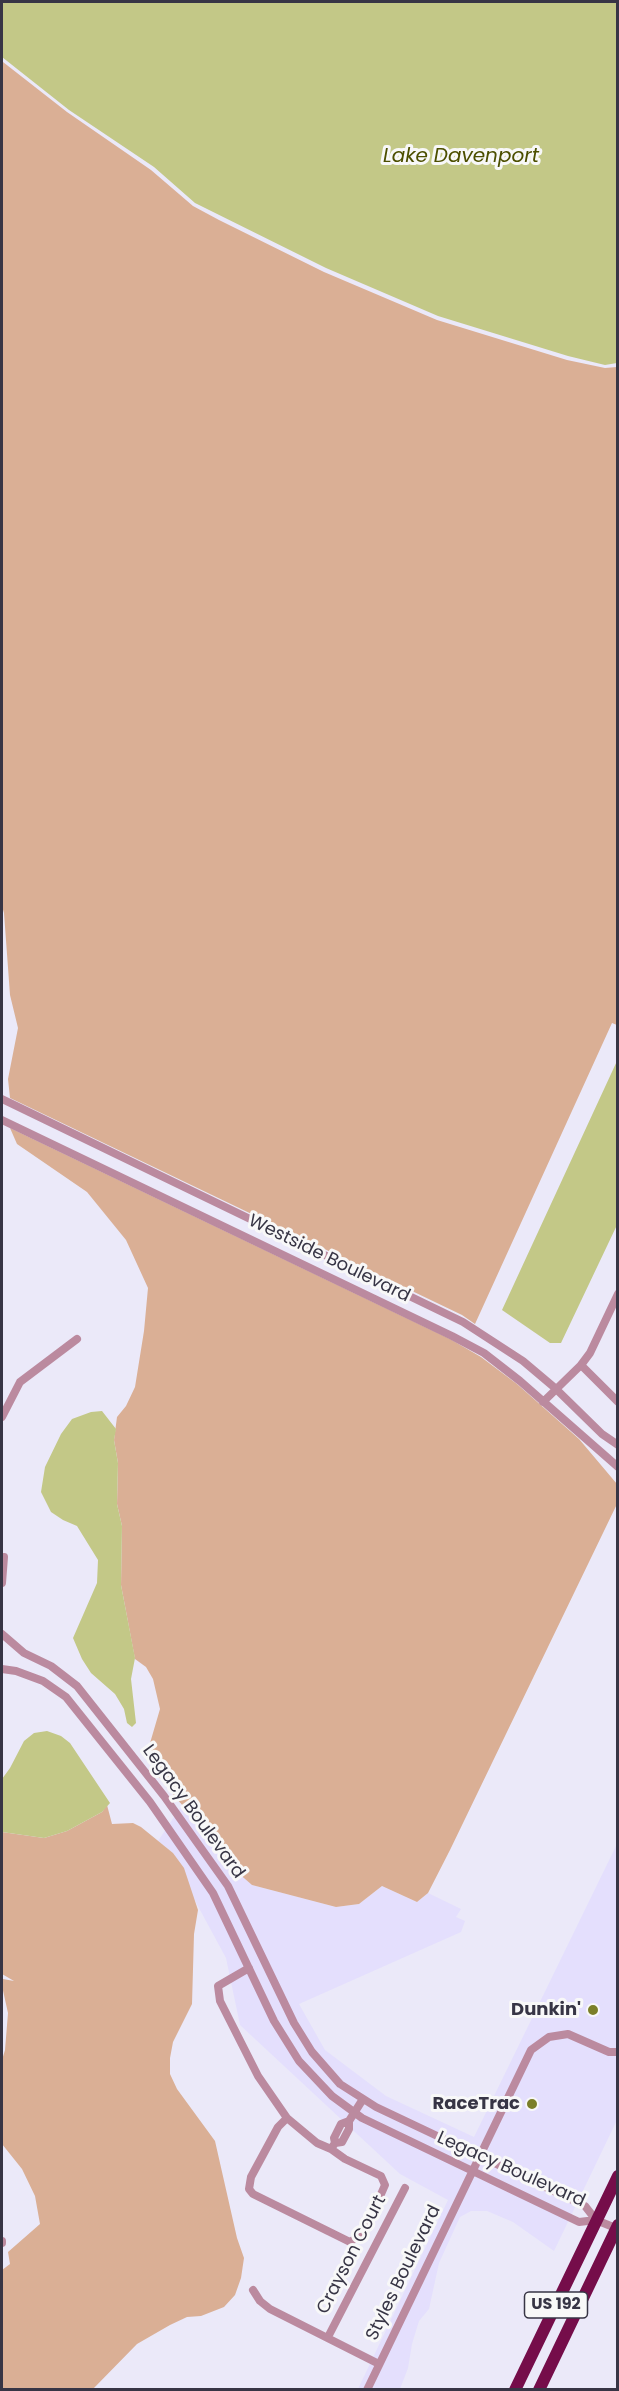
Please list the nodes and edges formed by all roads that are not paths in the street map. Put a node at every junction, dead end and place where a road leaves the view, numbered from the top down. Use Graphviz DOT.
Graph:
graph roads {
  1 [pos="2,1099"];
  2 [pos="2,1119"];
  3 [pos="618,1294"];
  4 [pos="77,1339"];
  5 [pos="580,1365"];
  6 [pos="555,1388"];
  7 [pos="543,1402"];
  8 [pos="618,1402"];
  9 [pos="2,1417"];
  10 [pos="618,1445"];
  11 [pos="618,1467"];
  12 [pos="2,1558"];
  13 [pos="2,1583"];
  14 [pos="2,1634"];
  15 [pos="2,1669"];
  16 [pos="249,1968"];
  17 [pos="618,2052"];
  18 [pos="363,2099"];
  19 [pos="354,2113"];
  20 [pos="287,2118"];
  21 [pos="333,2146"];
  22 [pos="479,2156"];
  23 [pos="472,2171"];
  24 [pos="618,2176"];
  25 [pos="405,2188"];
  26 [pos="596,2220"];
  27 [pos="617,2227"];
  28 [pos="253,2290"];
  29 [pos="328,2337"];
  30 [pos="379,2364"];
  31 [pos="367,2390"];
  32 [pos="515,2390"];
  33 [pos="539,2390"];
  1 -- 6 [label="street, Westside Boulevard"];
  2 -- 7 [label="street, Westside Boulevard"];
  3 -- 5 [label="street"];
  4 -- 9 [label="street"];
  5 -- 6 [label="street"];
  5 -- 8 [label="street"];
  6 -- 7 [label="street"];
  6 -- 10 [label="street, Westside Boulevard"];
  7 -- 11 [label="street, Westside Boulevard"];
  12 -- 13 [label="street"];
  14 -- 18 [label="street, Legacy Boulevard"];
  15 -- 16 [label="street, Legacy Boulevard"];
  16 -- 19 [label="street, Legacy Boulevard"];
  16 -- 20 [label="street"];
  17 -- 22 [label="street, Styles Boulevard"];
  18 -- 19 [label="street"];
  18 -- 22 [label="street, Legacy Boulevard"];
  19 -- 21 [label="street"];
  19 -- 23 [label="street, Legacy Boulevard"];
  20 -- 21 [label="street"];
  20 -- 21 [label="street"];
  22 -- 23 [label="street, Styles Boulevard"];
  22 -- 26 [label="street, Legacy Boulevard"];
  23 -- 26 [label="street, Legacy Boulevard"];
  23 -- 30 [label="street, Styles Boulevard"];
  24 -- 26 [label="highway, US 192"];
  25 -- 29 [label="street, Crayson Court"];
  26 -- 27 [label="street"];
  26 -- 32 [label="highway, US 192"];
  27 -- 33 [label="highway, US 192"];
  28 -- 29 [label="street"];
  29 -- 30 [label="street"];
  30 -- 31 [label="street, Styles Boulevard"];
}
